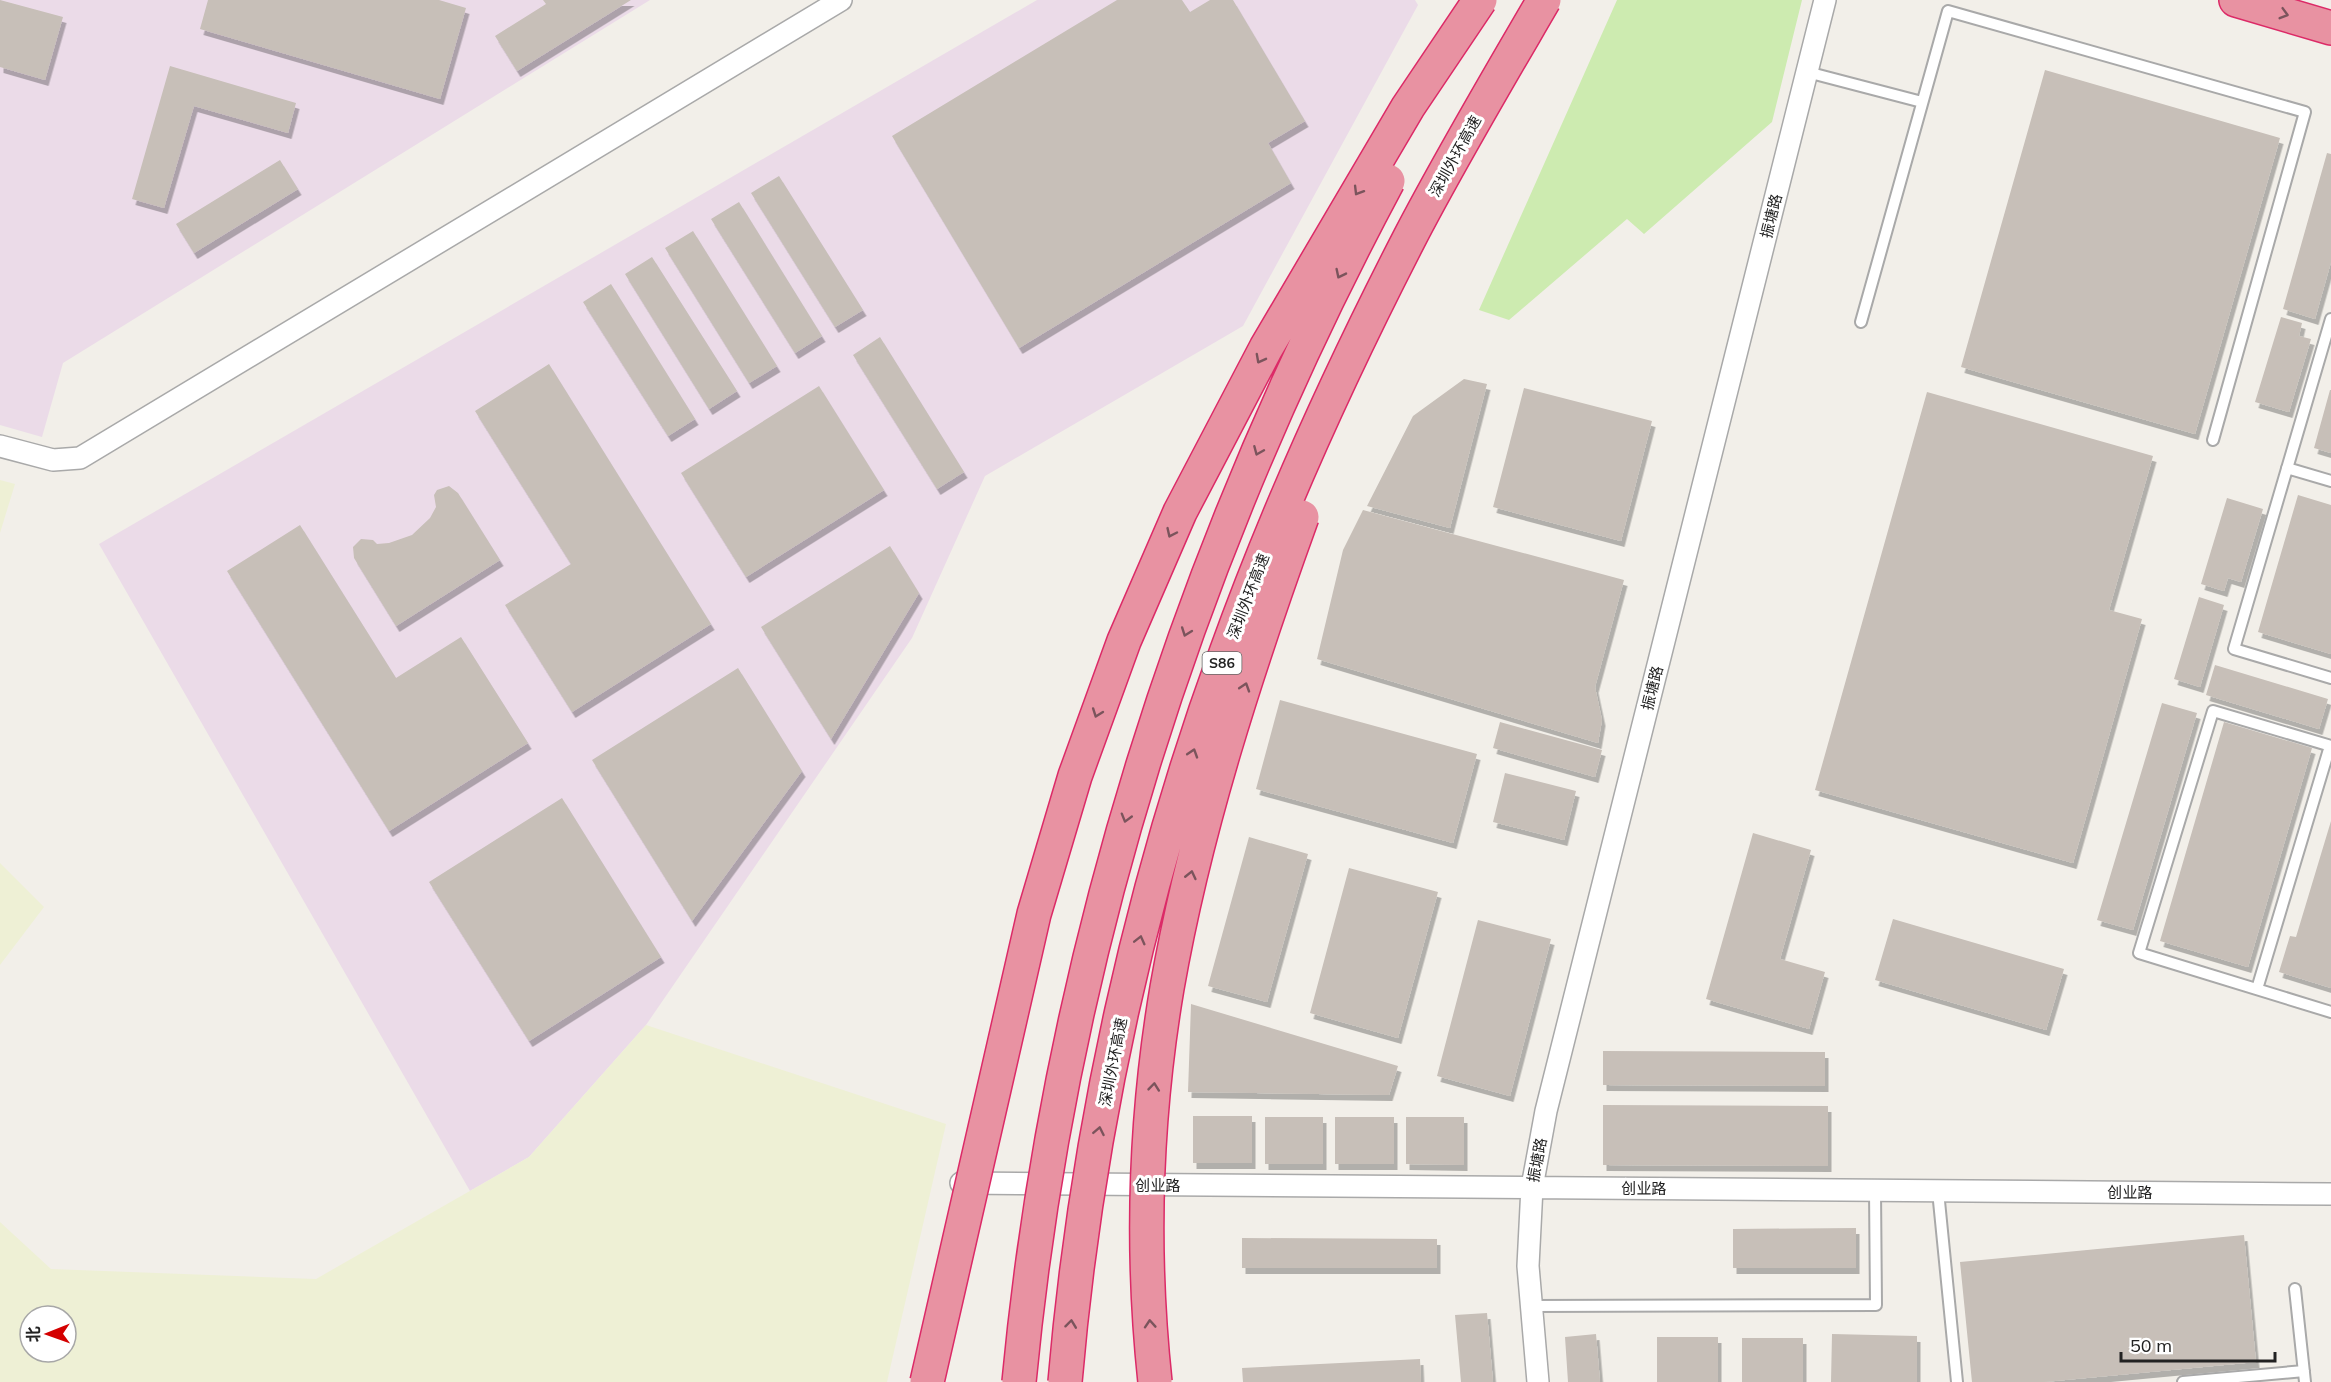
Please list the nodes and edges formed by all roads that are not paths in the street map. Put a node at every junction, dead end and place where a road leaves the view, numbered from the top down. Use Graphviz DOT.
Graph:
graph roads {
  1 [pos="841,0"];
  2 [pos="1480,0"];
  3 [pos="1486,0"];
  4 [pos="1544,0"];
  5 [pos="1825,0"];
  6 [pos="2236,0"];
  7 [pos="2331,28"];
  8 [pos="1807,72"];
  9 [pos="1923,102"];
  10 [pos="1378,302"];
  11 [pos="2331,319"];
  12 [pos="1862,322"];
  13 [pos="2213,440"];
  14 [pos="0,446"];
  15 [pos="2287,468"];
  16 [pos="2331,481"];
  17 [pos="2331,678"];
  18 [pos="2331,746"];
  19 [pos="2257,989"];
  20 [pos="2331,1012"];
  21 [pos="957,1183"];
  22 [pos="1532,1188"];
  23 [pos="1875,1190"];
  24 [pos="1938,1191"];
  25 [pos="2331,1194"];
  26 [pos="2295,1289"];
  27 [pos="1531,1306"];
  28 [pos="2304,1376"];
  29 [pos="927,1382"];
  30 [pos="1019,1382"];
  31 [pos="1065,1382"];
  32 [pos="1155,1382"];
  33 [pos="1538,1382"];
  34 [pos="1957,1382"];
  35 [pos="2183,1382"];
  1 -- 14 [label="street"];
  2 -- 29 [label="highway, one-way, bridge"];
  3 -- 30 [label="highway, one-way, bridge"];
  4 -- 10 [label="highway, 深圳外环高速 / S86, bridge"];
  5 -- 8 [label="street, 振塘路"];
  6 -- 7 [label="highway, one-way"];
  8 -- 9 [label="lane"];
  8 -- 22 [label="street, 振塘路"];
  9 -- 12 [label="lane"];
  9 -- 13 [label="lane"];
  31 -- 10 [label="highway, 深圳外环高速 / S86, one-way, bridge"];
  32 -- 10 [label="highway, one-way, bridge"];
  11 -- 15 [label="lane"];
  15 -- 16 [label="lane"];
  15 -- 17 [label="lane"];
  18 -- 19 [label="lane"];
  18 -- 19 [label="lane"];
  19 -- 20 [label="lane"];
  21 -- 22 [label="street, 创业路"];
  22 -- 23 [label="street, 创业路"];
  22 -- 27 [label="street, 振塘路"];
  23 -- 24 [label="street, 创业路"];
  23 -- 27 [label="lane"];
  24 -- 25 [label="street, 创业路"];
  24 -- 34 [label="lane"];
  26 -- 28 [label="lane"];
  27 -- 33 [label="street, 振塘路"];
  28 -- 35 [label="lane"];
}
